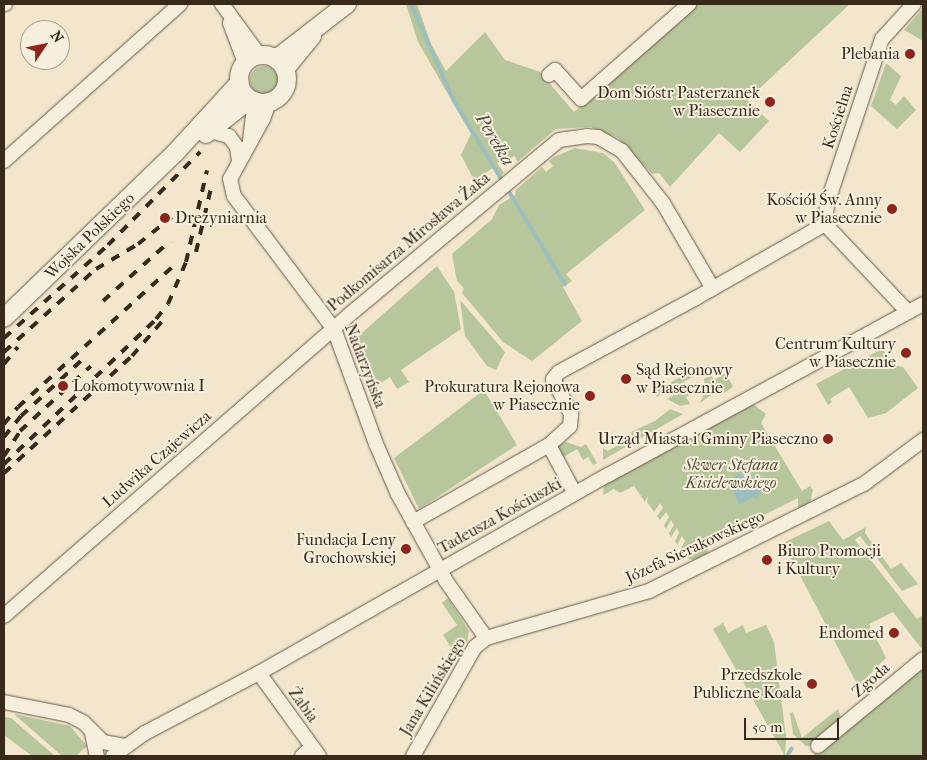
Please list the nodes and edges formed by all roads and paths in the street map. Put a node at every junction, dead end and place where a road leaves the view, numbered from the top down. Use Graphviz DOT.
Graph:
graph roads {
  1 [pos="180,4"];
  2 [pos="347,4"];
  3 [pos="689,4"];
  4 [pos="914,4"];
  5 [pos="224,7"];
  6 [pos="266,62"];
  7 [pos="549,75"];
  8 [pos="240,82"];
  9 [pos="262,101"];
  10 [pos="210,130"];
  11 [pos="176,153"];
  12 [pos="4,161"];
  13 [pos="239,162"];
  14 [pos="825,224"];
  15 [pos="713,289"];
  16 [pos="923,304"];
  17 [pos="908,312"];
  18 [pos="4,318"];
  19 [pos="334,329"];
  20 [pos="923,440"];
  21 [pos="549,445"];
  22 [pos="575,494"];
  23 [pos="413,522"];
  24 [pos="440,570"];
  25 [pos="4,616"];
  26 [pos="486,638"];
  27 [pos="923,658"];
  28 [pos="259,673"];
  29 [pos="4,702"];
  30 [pos="92,733"];
  31 [pos="125,746"];
  32 [pos="818,746"];
  33 [pos="311,753"];
  34 [pos="97,756"];
  35 [pos="113,756"];
  36 [pos="413,756"];
  1 -- 12 [label="street"];
  2 -- 6 [label="street"];
  3 -- 7 [label="street"];
  4 -- 14 [label="street, Kościelna"];
  5 -- 6 [label="street"];
  6 -- 8 [label="street"];
  6 -- 9 [label="street"];
  8 -- 9 [label="street"];
  8 -- 11 [label="street, Wojska Polskiego"];
  9 -- 10 [label="street, Wojska Polskiego"];
  9 -- 13 [label="street, Nadarzyńska"];
  10 -- 11 [label="street, Wojska Polskiego"];
  10 -- 13 [label="street"];
  11 -- 18 [label="street, Wojska Polskiego"];
  13 -- 19 [label="street, Nadarzyńska"];
  14 -- 15 [label="street"];
  14 -- 17 [label="street"];
  15 -- 19 [label="street, Podkomisarza Mirosława Żaka"];
  15 -- 21 [label="street"];
  16 -- 17 [label="street, Tadeusza Kościuszki"];
  17 -- 22 [label="street, Tadeusza Kościuszki"];
  19 -- 23 [label="street, Nadarzyńska"];
  19 -- 25 [label="street, Ludwika Czajewicza"];
  20 -- 26 [label="street, Józefa Sierakowskiego"];
  21 -- 22 [label="street"];
  21 -- 23 [label="street"];
  22 -- 24 [label="street, Tadeusza Kościuszki"];
  23 -- 24 [label="street, Nadarzyńska"];
  24 -- 26 [label="street"];
  24 -- 28 [label="street, Tadeusza Kościuszki"];
  26 -- 36 [label="street, Jana Kilińskiego"];
  27 -- 32 [label="street, Zgoda"];
  28 -- 31 [label="street, Tadeusza Kościuszki"];
  28 -- 33 [label="street, Żabia"];
  29 -- 30 [label="street"];
  30 -- 31 [label="street"];
  30 -- 34 [label="street"];
  31 -- 35 [label="street, Tadeusza Kościuszki"];
}
